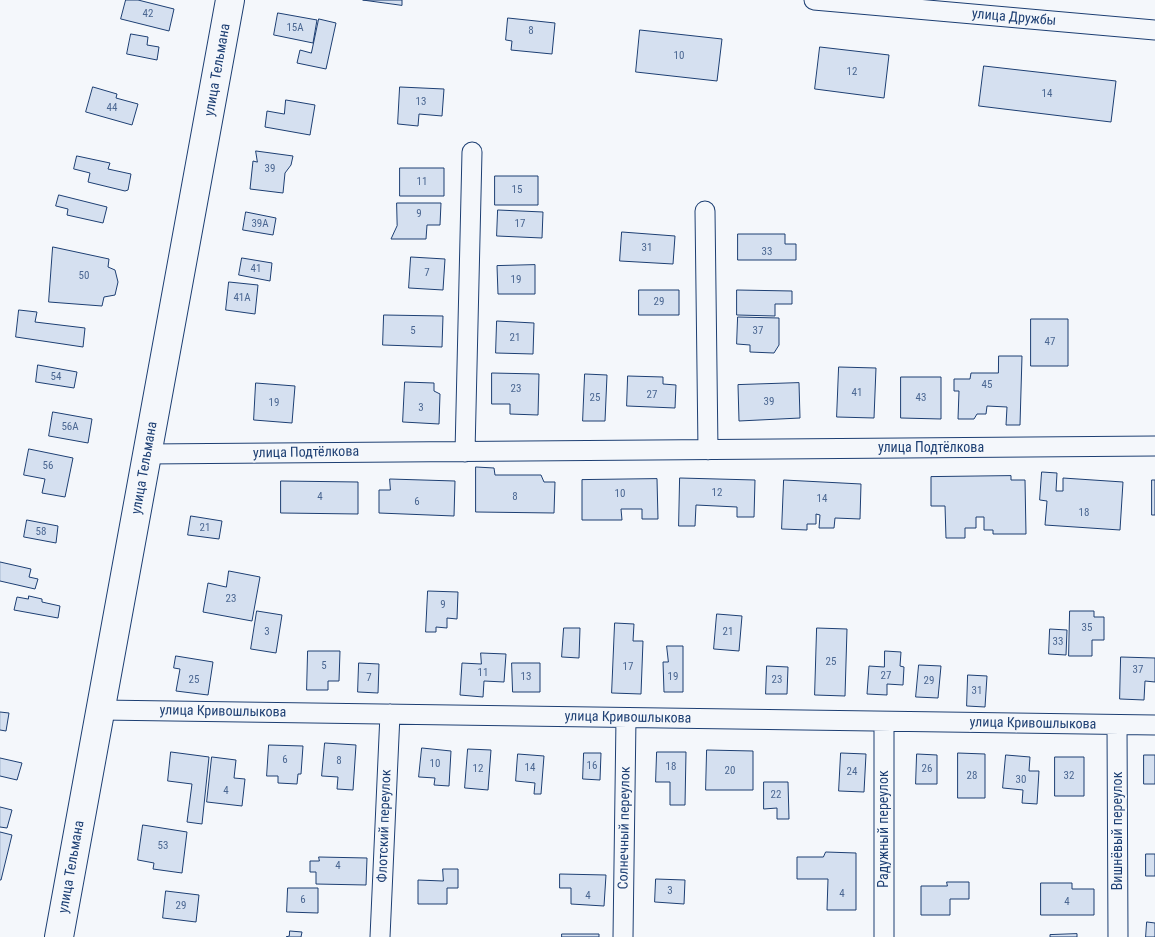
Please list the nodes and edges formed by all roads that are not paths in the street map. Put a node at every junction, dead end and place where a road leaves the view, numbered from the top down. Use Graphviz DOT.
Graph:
graph roads {
  1 [pos="230,0"];
  2 [pos="814,0"];
  3 [pos="1155,30"];
  4 [pos="472,152"];
  5 [pos="705,211"];
  6 [pos="1155,446"];
  7 [pos="708,450"];
  8 [pos="465,452"];
  9 [pos="147,454"];
  10 [pos="101,710"];
  11 [pos="390,714"];
  12 [pos="626,718"];
  13 [pos="884,722"];
  14 [pos="1118,725"];
  15 [pos="1155,726"];
  16 [pos="59,937"];
  17 [pos="380,937"];
  18 [pos="623,937"];
  19 [pos="884,937"];
  20 [pos="1118,937"];
  1 -- 9 [label="main road, улица Тельмана"];
  2 -- 3 [label="street, улица Дружбы"];
  4 -- 8 [label="street"];
  5 -- 7 [label="street"];
  6 -- 7 [label="street, улица Подтёлкова"];
  7 -- 8 [label="street, улица Подтёлкова"];
  8 -- 9 [label="street, улица Подтёлкова"];
  9 -- 10 [label="main road, улица Тельмана"];
  10 -- 11 [label="street, улица Кривошлыкова"];
  10 -- 16 [label="main road, улица Тельмана"];
  11 -- 12 [label="street, улица Кривошлыкова"];
  11 -- 17 [label="street, Флотский переулок"];
  12 -- 13 [label="street, улица Кривошлыкова"];
  12 -- 18 [label="street, Солнечный переулок"];
  13 -- 14 [label="street, улица Кривошлыкова"];
  13 -- 19 [label="street, Радужный переулок"];
  14 -- 15 [label="street, улица Кривошлыкова"];
  14 -- 20 [label="street, Вишнёвый переулок"];
}
